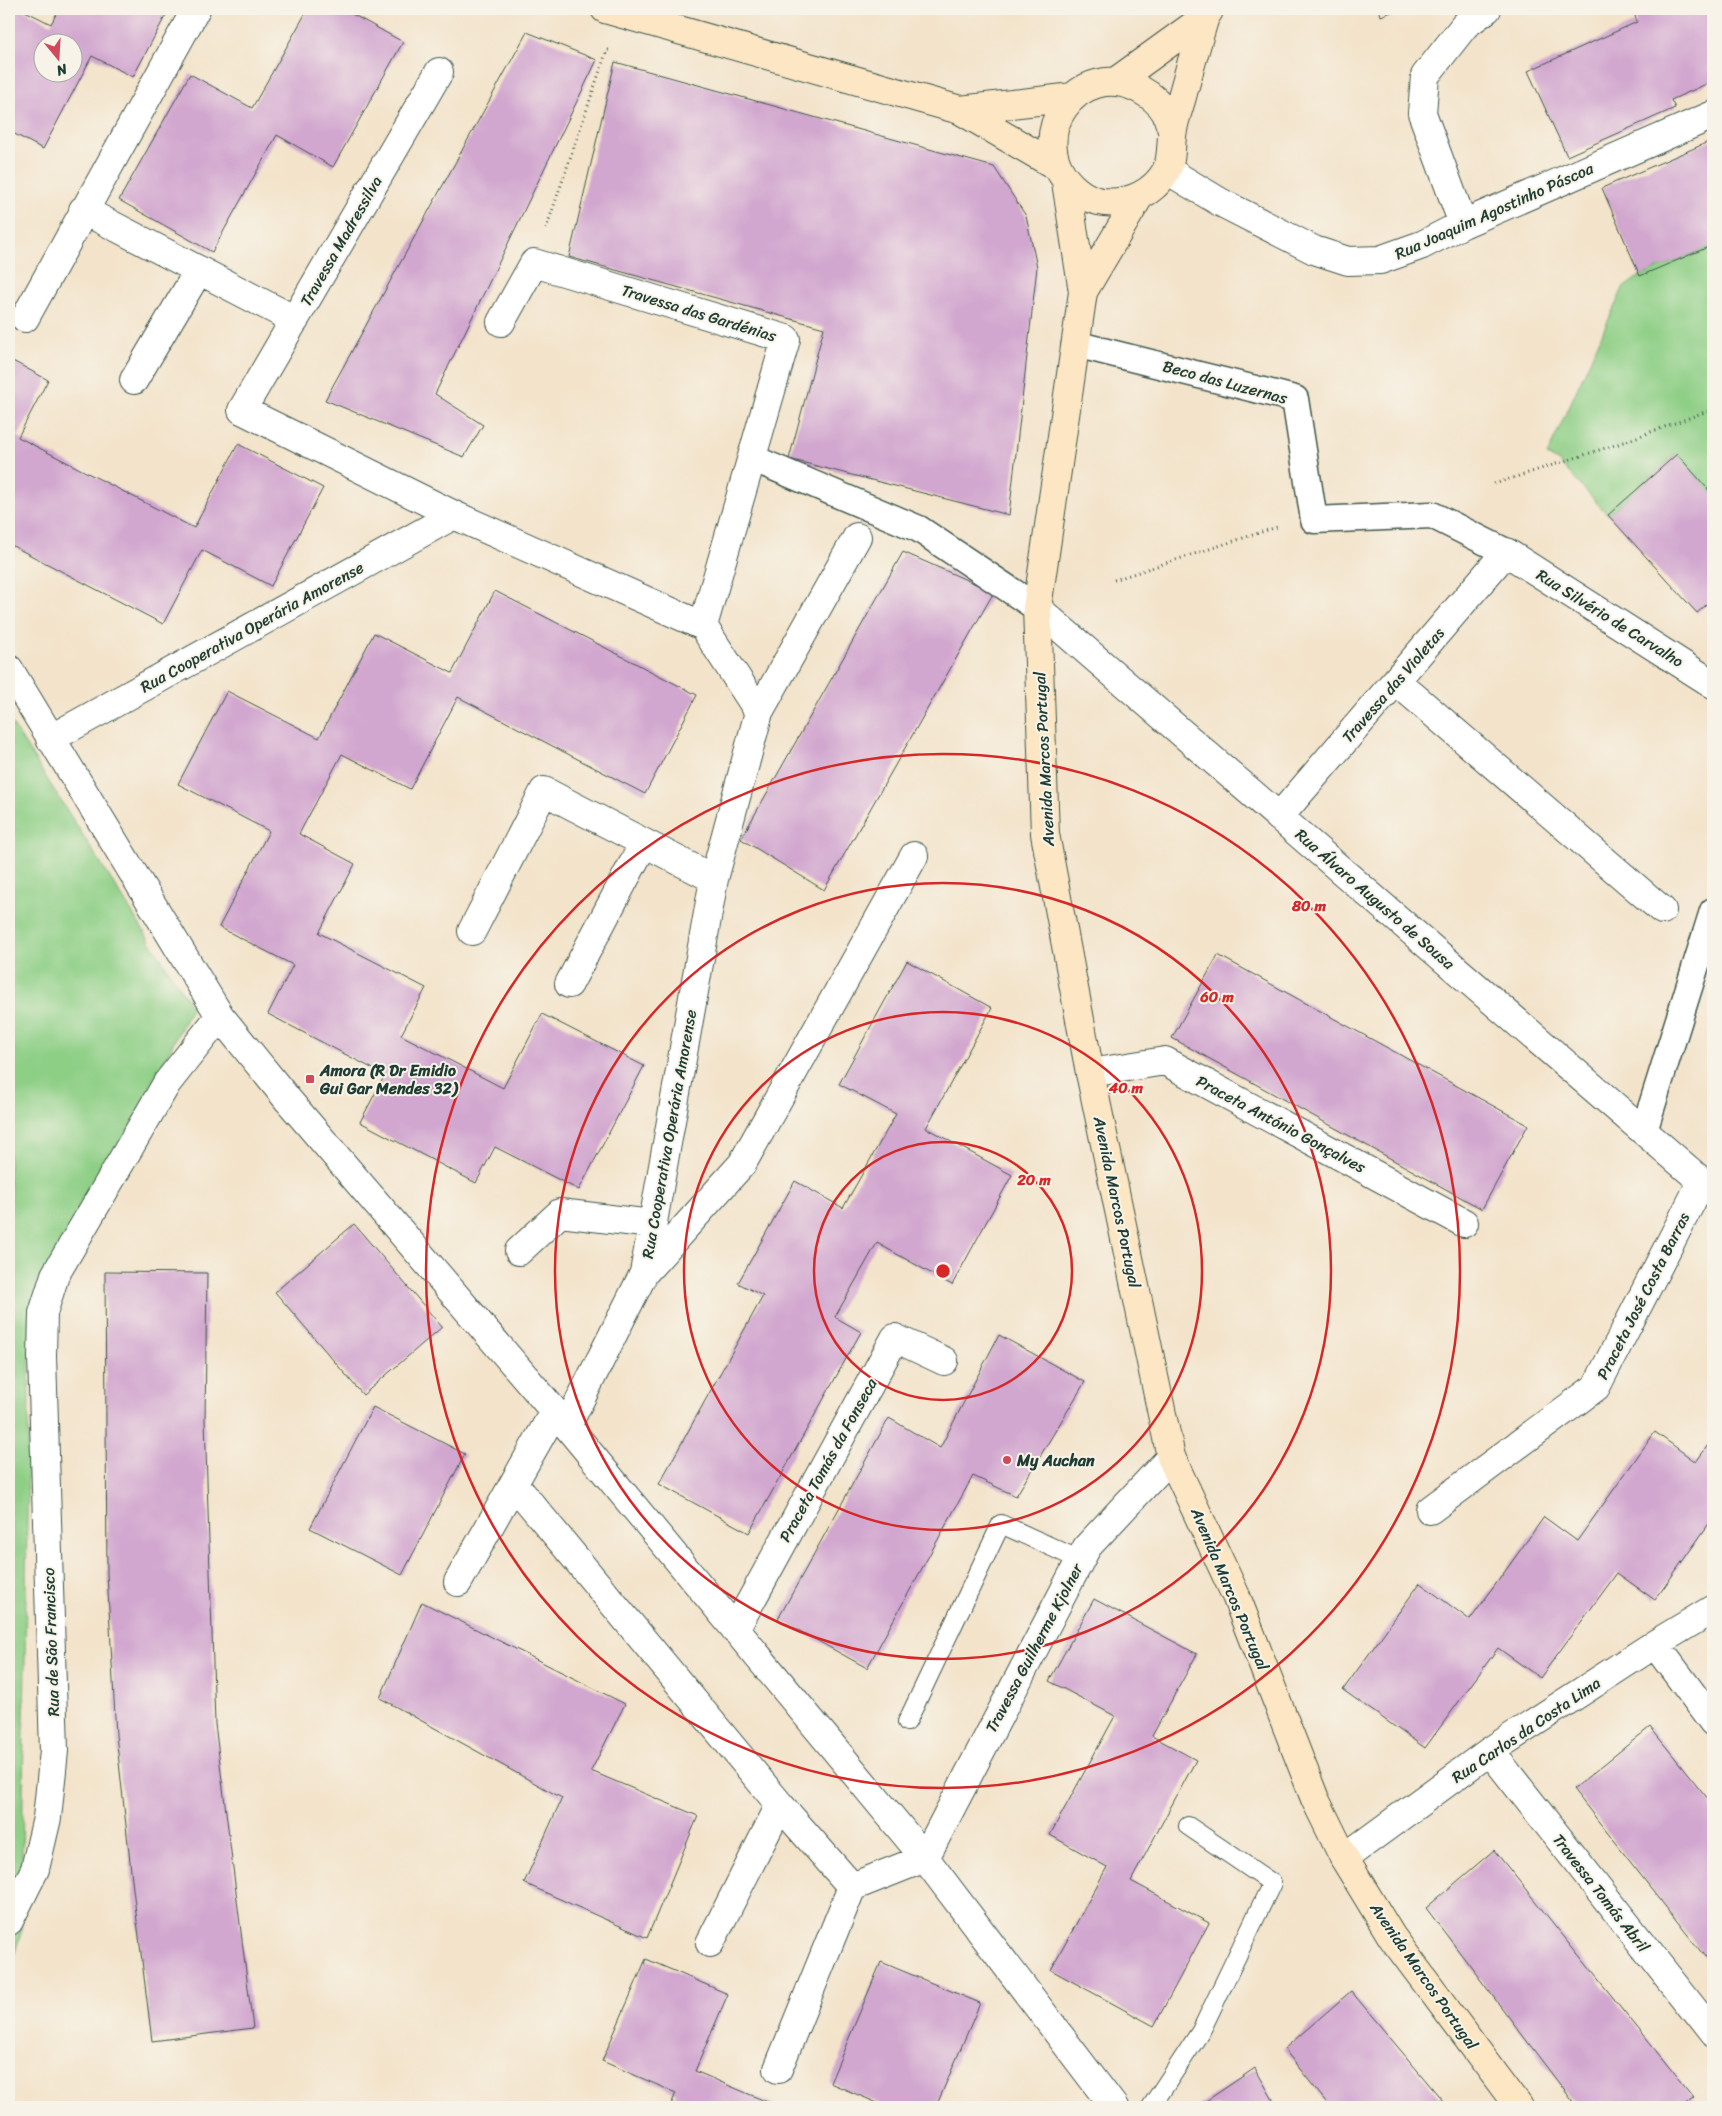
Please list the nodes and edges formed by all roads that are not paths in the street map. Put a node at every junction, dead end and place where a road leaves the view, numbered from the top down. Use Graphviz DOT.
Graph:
graph roads {
  1 [pos="196,9"];
  2 [pos="605,9"];
  3 [pos="1488,9"];
  4 [pos="1208,13"];
  5 [pos="438,72"];
  6 [pos="1115,82"];
  7 [pos="1073,97"];
  8 [pos="960,110"];
  9 [pos="1713,114"];
  10 [pos="1172,130"];
  11 [pos="1167,170"];
  12 [pos="1061,174"];
  13 [pos="1138,197"];
  14 [pos="83,210"];
  15 [pos="1464,224"];
  16 [pos="199,270"];
  17 [pos="1083,292"];
  18 [pos="25,318"];
  19 [pos="295,320"];
  20 [pos="501,322"];
  21 [pos="1076,344"];
  22 [pos="134,380"];
  23 [pos="752,458"];
  24 [pos="454,515"];
  25 [pos="857,537"];
  26 [pos="1506,552"];
  27 [pos="1036,608"];
  28 [pos="703,626"];
  29 [pos="9,669"];
  30 [pos="1396,681"];
  31 [pos="1713,684"];
  32 [pos="759,712"];
  33 [pos="50,739"];
  34 [pos="1280,817"];
  35 [pos="644,843"];
  36 [pos="914,856"];
  37 [pos="714,879"];
  38 [pos="1662,910"];
  39 [pos="1713,912"];
  40 [pos="472,931"];
  41 [pos="569,984"];
  42 [pos="220,1016"];
  43 [pos="1090,1073"];
  44 [pos="1644,1131"];
  45 [pos="1708,1186"];
  46 [pos="1464,1222"];
  47 [pos="652,1224"];
  48 [pos="519,1251"];
  49 [pos="644,1273"];
  50 [pos="944,1361"];
  51 [pos="561,1419"];
  52 [pos="1171,1457"];
  53 [pos="514,1484"];
  54 [pos="1430,1510"];
  55 [pos="1080,1560"];
  56 [pos="458,1582"];
  57 [pos="1713,1610"];
  58 [pos="735,1630"];
  59 [pos="1655,1644"];
  60 [pos="907,1722"];
  61 [pos="1713,1722"];
  62 [pos="1490,1751"];
  63 [pos="780,1805"];
  64 [pos="1188,1826"];
  65 [pos="925,1858"];
  66 [pos="1344,1858"];
  67 [pos="852,1887"];
  68 [pos="9,1921"];
  69 [pos="710,1943"];
  70 [pos="1713,2034"];
  71 [pos="778,2069"];
  72 [pos="1114,2107"];
  73 [pos="1151,2107"];
  74 [pos="1519,2107"];
  1 -- 14 [label="street"];
  2 -- 8 [label="main road"];
  3 -- 15 [label="street"];
  4 -- 6 [label="main road"];
  4 -- 10 [label="main road"];
  5 -- 19 [label="street, Travessa Madressilva"];
  6 -- 7 [label="main road"];
  6 -- 10 [label="main road"];
  7 -- 8 [label="main road"];
  7 -- 12 [label="main road"];
  8 -- 12 [label="main road"];
  9 -- 15 [label="street, Rua Joaquim Agostinho Páscoa"];
  10 -- 11 [label="main road"];
  11 -- 13 [label="main road"];
  11 -- 15 [label="street, Rua Joaquim Agostinho Páscoa"];
  12 -- 13 [label="main road"];
  12 -- 17 [label="main road, Avenida Marcos Portugal"];
  13 -- 17 [label="main road"];
  14 -- 16 [label="street"];
  14 -- 18 [label="street"];
  16 -- 19 [label="street"];
  16 -- 22 [label="street"];
  17 -- 21 [label="main road, Avenida Marcos Portugal"];
  19 -- 24 [label="street, Travessa Madressilva"];
  20 -- 23 [label="street, Travessa das Gardénias"];
  21 -- 26 [label="street, Beco das Luzernas"];
  21 -- 27 [label="main road, Avenida Marcos Portugal"];
  23 -- 27 [label="street"];
  23 -- 28 [label="street, Travessa das Gardénias"];
  24 -- 28 [label="street"];
  24 -- 33 [label="street, Rua Cooperativa Operária Amorense"];
  25 -- 32 [label="street, Rua Cooperativa Operária Amorense"];
  26 -- 30 [label="street, Travessa das Violetas"];
  26 -- 31 [label="street, Rua Silvério de Carvalho"];
  27 -- 34 [label="street, Rua Álvaro Augusto de Sousa"];
  27 -- 43 [label="main road, Avenida Marcos Portugal"];
  28 -- 32 [label="street"];
  29 -- 33 [label="street"];
  30 -- 34 [label="street, Travessa das Violetas"];
  30 -- 38 [label="street"];
  32 -- 37 [label="street, Rua Cooperativa Operária Amorense"];
  33 -- 42 [label="street"];
  34 -- 44 [label="street, Rua Álvaro Augusto de Sousa"];
  35 -- 37 [label="street"];
  35 -- 40 [label="street"];
  35 -- 41 [label="street"];
  36 -- 49 [label="street, Rua Cooperativa Operária Amorense"];
  37 -- 47 [label="street, Rua Cooperativa Operária Amorense"];
  39 -- 44 [label="street"];
  42 -- 51 [label="street"];
  42 -- 68 [label="street, Rua de São Francisco"];
  43 -- 46 [label="street, Praceta António Gonçalves"];
  43 -- 52 [label="main road, Avenida Marcos Portugal"];
  44 -- 45 [label="street, Rua Álvaro Augusto de Sousa"];
  45 -- 54 [label="street, Praceta José Costa Barras"];
  47 -- 48 [label="street"];
  47 -- 49 [label="street, Rua Cooperativa Operária Amorense"];
  49 -- 51 [label="street"];
  50 -- 58 [label="street, Praceta Tomás da Fonseca"];
  51 -- 53 [label="street"];
  51 -- 58 [label="street"];
  52 -- 55 [label="street, Travessa Guilherme Kjolner"];
  52 -- 66 [label="main road, Avenida Marcos Portugal"];
  53 -- 56 [label="street"];
  53 -- 63 [label="street"];
  55 -- 60 [label="lane"];
  55 -- 65 [label="street, Travessa Guilherme Kjolner"];
  57 -- 59 [label="street, Rua Carlos da Costa Lima"];
  58 -- 65 [label="street"];
  59 -- 61 [label="street"];
  59 -- 62 [label="street, Rua Carlos da Costa Lima"];
  62 -- 66 [label="street, Rua Carlos da Costa Lima"];
  62 -- 70 [label="street, Travessa Tomás Abril"];
  63 -- 67 [label="street"];
  63 -- 69 [label="street"];
  64 -- 73 [label="lane"];
  65 -- 67 [label="street"];
  65 -- 72 [label="street"];
  66 -- 74 [label="main road, Avenida Marcos Portugal"];
  67 -- 71 [label="street"];
}
